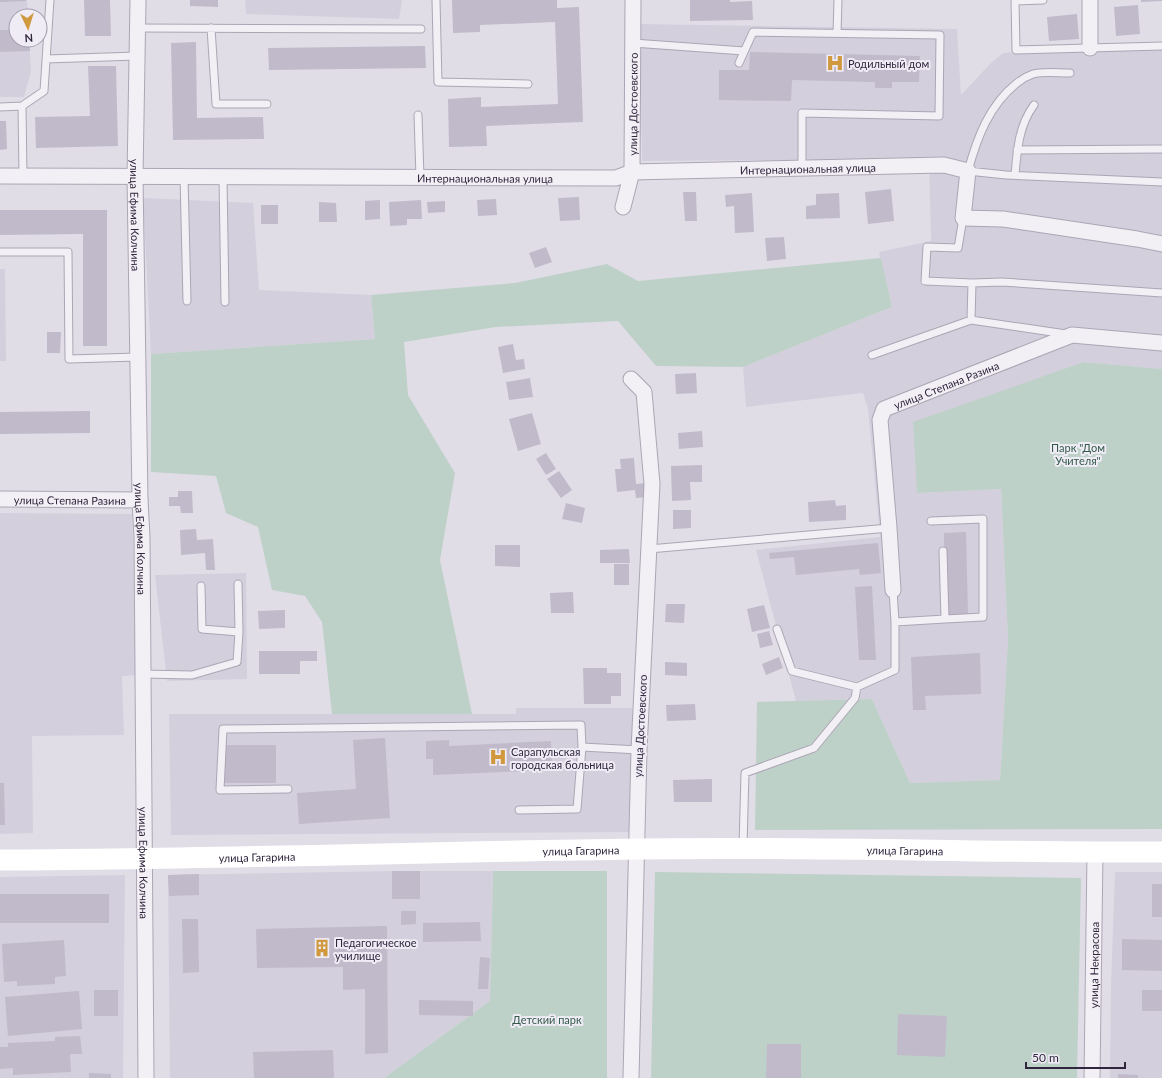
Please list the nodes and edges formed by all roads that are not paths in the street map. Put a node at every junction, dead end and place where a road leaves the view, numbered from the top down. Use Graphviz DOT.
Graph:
graph roads {
  1 [pos="50,0"];
  2 [pos="138,0"];
  3 [pos="436,0"];
  4 [pos="633,0"];
  5 [pos="838,0"];
  6 [pos="1043,0"];
  7 [pos="1090,0"];
  8 [pos="137,28"];
  9 [pos="211,28"];
  10 [pos="421,29"];
  11 [pos="837,33"];
  12 [pos="633,43"];
  13 [pos="1162,46"];
  14 [pos="1090,48"];
  15 [pos="744,51"];
  16 [pos="137,56"];
  17 [pos="46,58"];
  18 [pos="739,63"];
  19 [pos="1070,74"];
  20 [pos="528,84"];
  21 [pos="267,104"];
  22 [pos="1034,105"];
  23 [pos="0,106"];
  24 [pos="22,106"];
  25 [pos="418,115"];
  26 [pos="1162,149"];
  27 [pos="1017,150"];
  28 [pos="802,168"];
  29 [pos="968,171"];
  30 [pos="632,172"];
  31 [pos="1015,175"];
  32 [pos="0,176"];
  33 [pos="23,176"];
  34 [pos="135,177"];
  35 [pos="184,178"];
  36 [pos="223,178"];
  37 [pos="420,178"];
  38 [pos="1162,182"];
  39 [pos="623,207"];
  40 [pos="963,218"];
  41 [pos="1162,244"];
  42 [pos="0,252"];
  43 [pos="972,283"];
  44 [pos="1162,293"];
  45 [pos="187,301"];
  46 [pos="225,302"];
  47 [pos="971,320"];
  48 [pos="1072,335"];
  49 [pos="1162,343"];
  50 [pos="872,355"];
  51 [pos="138,357"];
  52 [pos="631,379"];
  53 [pos="0,499"];
  54 [pos="140,500"];
  55 [pos="931,521"];
  56 [pos="889,528"];
  57 [pos="649,549"];
  58 [pos="942,551"];
  59 [pos="238,584"];
  60 [pos="201,586"];
  61 [pos="893,590"];
  62 [pos="945,619"];
  63 [pos="895,622"];
  64 [pos="777,629"];
  65 [pos="238,632"];
  66 [pos="143,674"];
  67 [pos="857,688"];
  68 [pos="582,747"];
  69 [pos="639,750"];
  70 [pos="288,788"];
  71 [pos="519,810"];
  72 [pos="742,848"];
  73 [pos="636,849"];
  74 [pos="1095,852"];
  75 [pos="1162,852"];
  76 [pos="144,859"];
  77 [pos="0,860"];
  78 [pos="146,1078"];
  79 [pos="632,1078"];
  80 [pos="1092,1078"];
  1 -- 17 [label="lane"];
  2 -- 8 [label="street, улица Ефима Колчина"];
  3 -- 20 [label="lane"];
  4 -- 12 [label="street, улица Достоевского"];
  5 -- 11 [label="lane"];
  6 -- 14 [label="lane"];
  7 -- 14 [label="street"];
  8 -- 9 [label="lane"];
  8 -- 16 [label="street, улица Ефима Колчина"];
  9 -- 10 [label="lane"];
  9 -- 21 [label="lane"];
  11 -- 15 [label="lane"];
  11 -- 28 [label="lane"];
  12 -- 15 [label="lane"];
  12 -- 30 [label="street, улица Достоевского"];
  13 -- 14 [label="lane"];
  15 -- 18 [label="lane"];
  16 -- 17 [label="lane"];
  16 -- 34 [label="street, улица Ефима Колчина"];
  17 -- 24 [label="lane"];
  19 -- 29 [label="lane"];
  22 -- 27 [label="lane"];
  23 -- 24 [label="lane"];
  24 -- 33 [label="lane"];
  25 -- 37 [label="lane"];
  26 -- 27 [label="lane"];
  27 -- 31 [label="lane"];
  28 -- 29 [label="street, Интернациональная улица"];
  28 -- 30 [label="street, Интернациональная улица"];
  29 -- 31 [label="lane"];
  29 -- 40 [label="street"];
  30 -- 37 [label="street, Интернациональная улица"];
  30 -- 39 [label="street, улица Достоевского"];
  31 -- 38 [label="lane"];
  32 -- 33 [label="street, Интернациональная улица"];
  33 -- 34 [label="street, Интернациональная улица"];
  34 -- 35 [label="street, Интернациональная улица"];
  34 -- 51 [label="street, улица Ефима Колчина"];
  35 -- 36 [label="street, Интернациональная улица"];
  35 -- 45 [label="lane"];
  36 -- 37 [label="street, Интернациональная улица"];
  36 -- 46 [label="lane"];
  40 -- 41 [label="street"];
  40 -- 43 [label="lane"];
  42 -- 51 [label="lane"];
  43 -- 44 [label="lane"];
  43 -- 47 [label="lane"];
  47 -- 48 [label="lane"];
  47 -- 50 [label="lane"];
  48 -- 49 [label="street, улица Степана Разина"];
  48 -- 56 [label="street, улица Степана Разина"];
  51 -- 54 [label="street, улица Ефима Колчина"];
  52 -- 57 [label="street, улица Достоевского"];
  53 -- 54 [label="street, улица Степана Разина"];
  54 -- 66 [label="street, улица Ефима Колчина"];
  55 -- 62 [label="lane"];
  56 -- 57 [label="lane"];
  56 -- 61 [label="street, улица Степана Разина"];
  57 -- 69 [label="street, улица Достоевского"];
  58 -- 62 [label="lane"];
  59 -- 65 [label="lane"];
  60 -- 65 [label="lane"];
  61 -- 63 [label="lane"];
  62 -- 63 [label="lane"];
  63 -- 67 [label="lane"];
  64 -- 67 [label="lane"];
  65 -- 66 [label="lane"];
  66 -- 76 [label="street, улица Ефима Колчина"];
  67 -- 72 [label="lane"];
  68 -- 69 [label="lane"];
  68 -- 70 [label="lane"];
  68 -- 71 [label="lane"];
  69 -- 73 [label="street, улица Достоевского"];
  72 -- 73 [label="street, улица Гагарина"];
  72 -- 74 [label="street, улица Гагарина"];
  73 -- 76 [label="street, улица Гагарина"];
  73 -- 79 [label="street, улица Достоевского"];
  74 -- 75 [label="street, улица Гагарина"];
  74 -- 80 [label="street, улица Некрасова"];
  76 -- 77 [label="street, улица Гагарина"];
  76 -- 78 [label="street, улица Ефима Колчина"];
}
